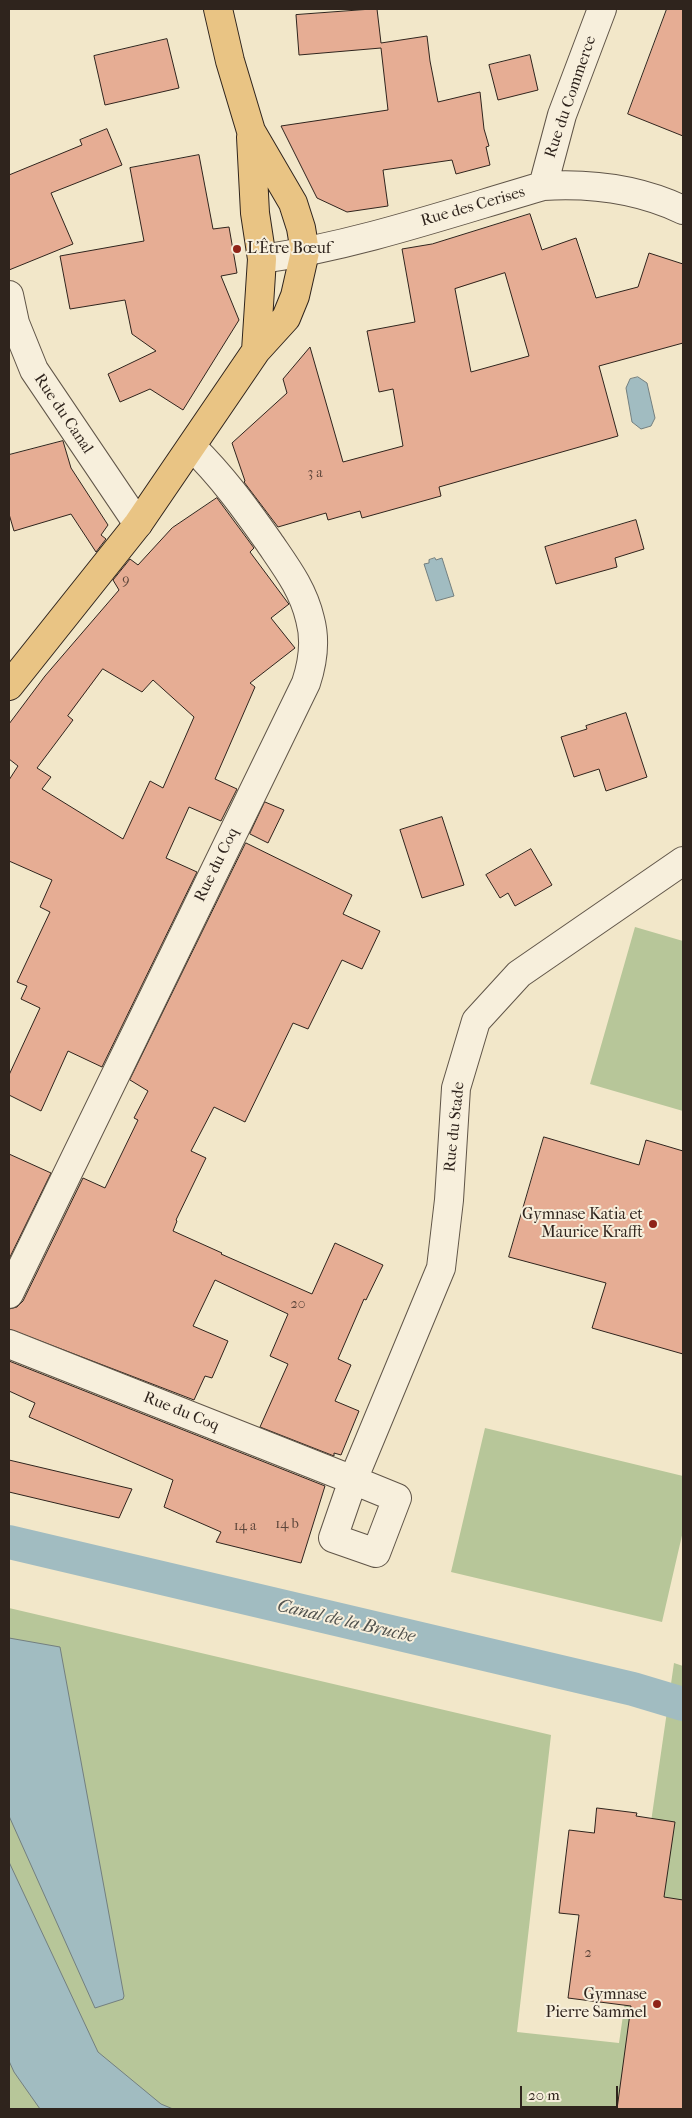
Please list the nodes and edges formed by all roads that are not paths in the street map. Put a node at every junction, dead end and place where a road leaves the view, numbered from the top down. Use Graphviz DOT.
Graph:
graph roads {
  1 [pos="218,9"];
  2 [pos="602,9"];
  3 [pos="251,131"];
  4 [pos="543,186"];
  5 [pos="683,210"];
  6 [pos="305,252"];
  7 [pos="262,259"];
  8 [pos="9,295"];
  9 [pos="256,351"];
  10 [pos="192,447"];
  11 [pos="138,524"];
  12 [pos="9,686"];
  13 [pos="683,861"];
  14 [pos="9,1294"];
  15 [pos="9,1344"];
  16 [pos="353,1480"];
  1 -- 3 [label="main road"];
  2 -- 4 [label="street, Rue du Commerce"];
  3 -- 6 [label="main road"];
  3 -- 7 [label="main road"];
  4 -- 5 [label="street, Rue des Cerises"];
  4 -- 6 [label="street, Rue des Cerises"];
  6 -- 7 [label="street, Rue des Cerises"];
  6 -- 9 [label="main road"];
  7 -- 9 [label="main road"];
  8 -- 11 [label="street, Rue du Canal"];
  9 -- 10 [label="main road"];
  10 -- 11 [label="main road"];
  10 -- 14 [label="street, Rue du Coq"];
  11 -- 12 [label="main road"];
  13 -- 16 [label="street, Rue du Stade"];
  15 -- 16 [label="street, Rue du Coq"];
}
